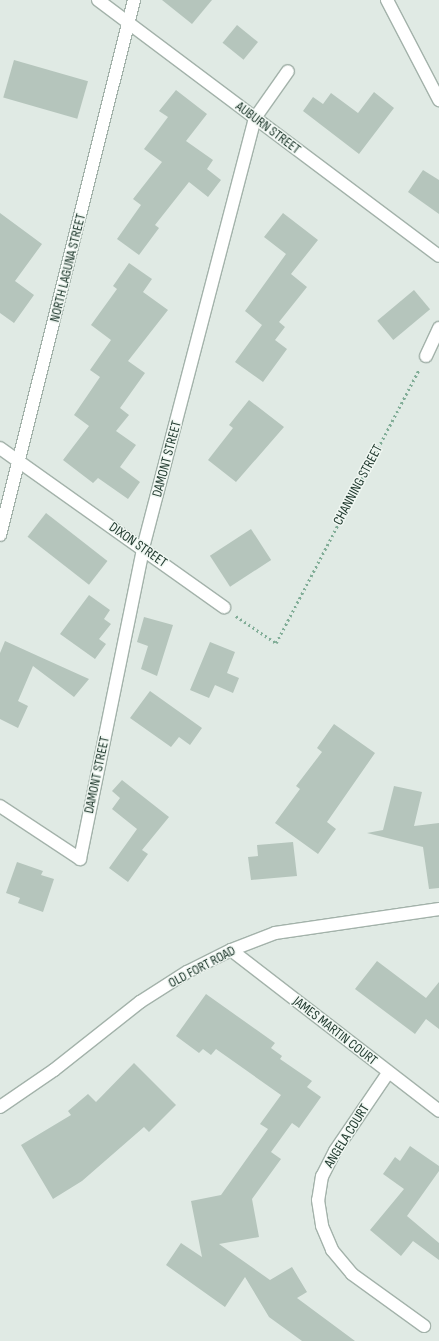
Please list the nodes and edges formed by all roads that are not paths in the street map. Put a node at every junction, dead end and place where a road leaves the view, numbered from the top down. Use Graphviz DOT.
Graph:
graph roads {
  1 [pos="98,0"];
  2 [pos="134,0"];
  3 [pos="387,0"];
  4 [pos="128,24"];
  5 [pos="288,71"];
  6 [pos="439,100"];
  7 [pos="255,118"];
  8 [pos="439,256"];
  9 [pos="439,328"];
  10 [pos="426,356"];
  11 [pos="0,448"];
  12 [pos="19,463"];
  13 [pos="0,535"];
  14 [pos="144,548"];
  15 [pos="224,607"];
  16 [pos="0,806"];
  17 [pos="439,909"];
  18 [pos="231,950"];
  19 [pos="388,1073"];
  20 [pos="0,1107"];
  21 [pos="439,1111"];
  22 [pos="424,1326"];
  1 -- 4 [label="street, AUBURN STREET"];
  2 -- 4 [label="street, NORTH LAGUNA STREET"];
  3 -- 6 [label="street"];
  4 -- 7 [label="street, AUBURN STREET"];
  4 -- 12 [label="street, NORTH LAGUNA STREET"];
  5 -- 7 [label="street, DAMONT STREET"];
  7 -- 8 [label="street, AUBURN STREET"];
  7 -- 14 [label="street, DAMONT STREET"];
  9 -- 10 [label="street"];
  11 -- 12 [label="street, DIXON STREET"];
  12 -- 13 [label="street, NORTH LAGUNA STREET"];
  12 -- 14 [label="street, DIXON STREET"];
  14 -- 15 [label="street, DIXON STREET"];
  14 -- 16 [label="street, DAMONT STREET"];
  17 -- 18 [label="street, OLD FORT ROAD"];
  18 -- 19 [label="street, JAMES MARTIN COURT"];
  18 -- 20 [label="street, OLD FORT ROAD"];
  19 -- 21 [label="street, JAMES MARTIN COURT"];
  19 -- 22 [label="street, ANGELA COURT"];
}
